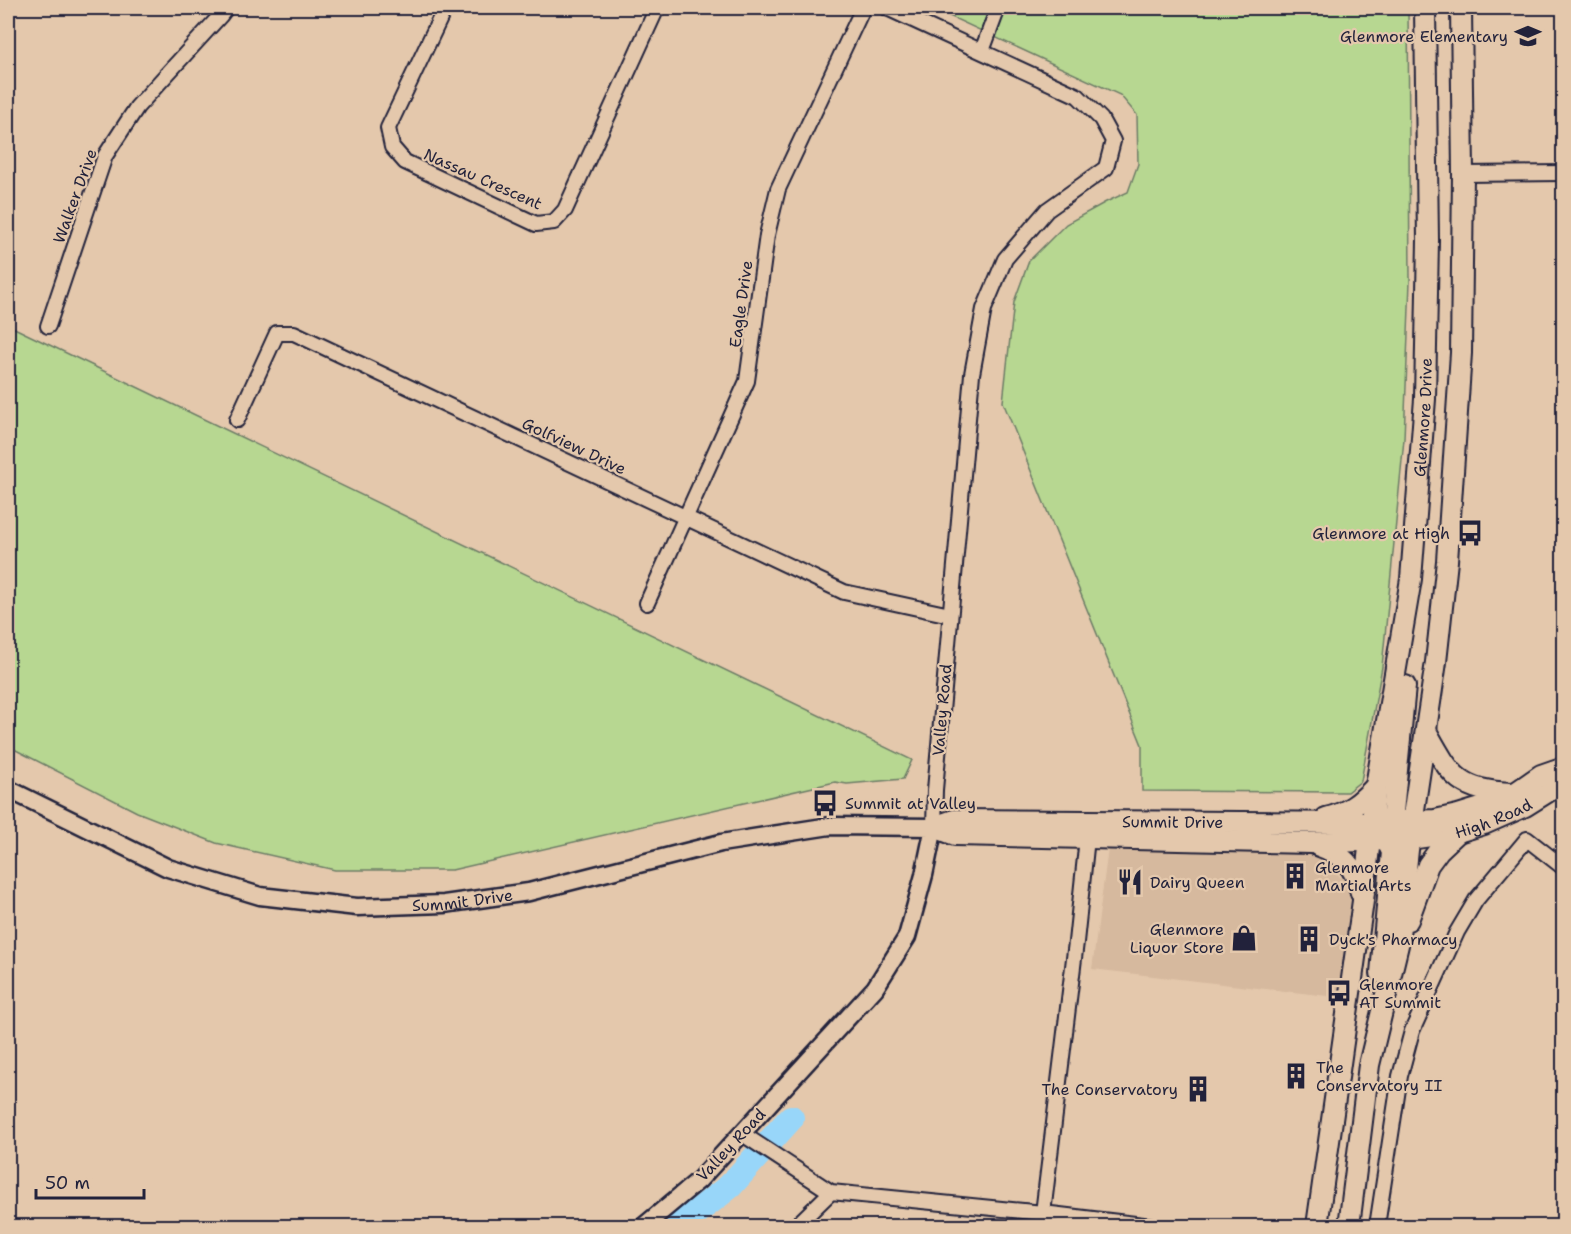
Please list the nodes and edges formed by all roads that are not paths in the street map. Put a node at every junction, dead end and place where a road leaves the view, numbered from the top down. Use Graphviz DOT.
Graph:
graph roads {
  1 [pos="226,8"];
  2 [pos="445,8"];
  3 [pos="657,8"];
  4 [pos="863,8"];
  5 [pos="887,8"];
  6 [pos="998,8"];
  7 [pos="1425,8"];
  8 [pos="1461,8"];
  9 [pos="982,51"];
  10 [pos="1563,172"];
  11 [pos="1463,174"];
  12 [pos="48,326"];
  13 [pos="237,420"];
  14 [pos="685,517"];
  15 [pos="1411,579"];
  16 [pos="647,603"];
  17 [pos="950,615"];
  18 [pos="1425,731"];
  19 [pos="1563,767"];
  20 [pos="1563,773"];
  21 [pos="1376,786"];
  22 [pos="8,789"];
  23 [pos="1515,793"];
  24 [pos="1312,822"];
  25 [pos="1406,827"];
  26 [pos="933,828"];
  27 [pos="1458,832"];
  28 [pos="1376,835"];
  29 [pos="1087,838"];
  30 [pos="1311,843"];
  31 [pos="1563,868"];
  32 [pos="1363,901"];
  33 [pos="1398,945"];
  34 [pos="1369,1065"];
  35 [pos="741,1133"];
  36 [pos="831,1192"];
  37 [pos="1042,1220"];
  38 [pos="644,1227"];
  39 [pos="796,1227"];
  40 [pos="1152,1227"];
  41 [pos="1317,1227"];
  42 [pos="1349,1227"];
  43 [pos="1377,1227"];
  1 -- 12 [label="street, Walker Drive"];
  2 -- 3 [label="street, Nassau Crescent"];
  4 -- 14 [label="street, Eagle Drive"];
  5 -- 9 [label="street"];
  6 -- 9 [label="street"];
  7 -- 15 [label="main road, Glenmore Drive"];
  8 -- 11 [label="main road, Glenmore Drive"];
  9 -- 17 [label="street, Valley Road"];
  10 -- 11 [label="street"];
  11 -- 18 [label="main road, Glenmore Drive"];
  13 -- 14 [label="street, Golfview Drive"];
  14 -- 16 [label="street, Eagle Drive"];
  14 -- 17 [label="street, Golfview Drive"];
  15 -- 21 [label="main road, Glenmore Drive"];
  15 -- 25 [label="main road"];
  17 -- 26 [label="street, Valley Road"];
  18 -- 23 [label="main road"];
  18 -- 25 [label="main road, Glenmore Drive"];
  19 -- 23 [label="main road, High Road"];
  20 -- 27 [label="main road, High Road"];
  21 -- 24 [label="main road"];
  21 -- 28 [label="main road, Glenmore Drive"];
  22 -- 26 [label="street, Summit Drive"];
  23 -- 25 [label="main road, High Road"];
  24 -- 26 [label="main road, Summit Drive"];
  24 -- 28 [label="main road, Summit Drive"];
  25 -- 27 [label="main road, High Road"];
  25 -- 28 [label="main road, Summit Drive"];
  25 -- 33 [label="main road"];
  26 -- 29 [label="main road, Summit Drive"];
  26 -- 35 [label="street, Valley Road"];
  27 -- 33 [label="main road"];
  28 -- 30 [label="main road, Summit Drive"];
  28 -- 32 [label="main road"];
  28 -- 34 [label="main road"];
  29 -- 30 [label="main road, Summit Drive"];
  29 -- 37 [label="street"];
  30 -- 32 [label="main road"];
  31 -- 43 [label="street"];
  32 -- 41 [label="main road"];
  33 -- 34 [label="main road"];
  34 -- 42 [label="main road"];
  35 -- 36 [label="street"];
  35 -- 38 [label="street, Valley Road"];
  36 -- 37 [label="street"];
  36 -- 39 [label="street"];
  37 -- 40 [label="street"];
}
